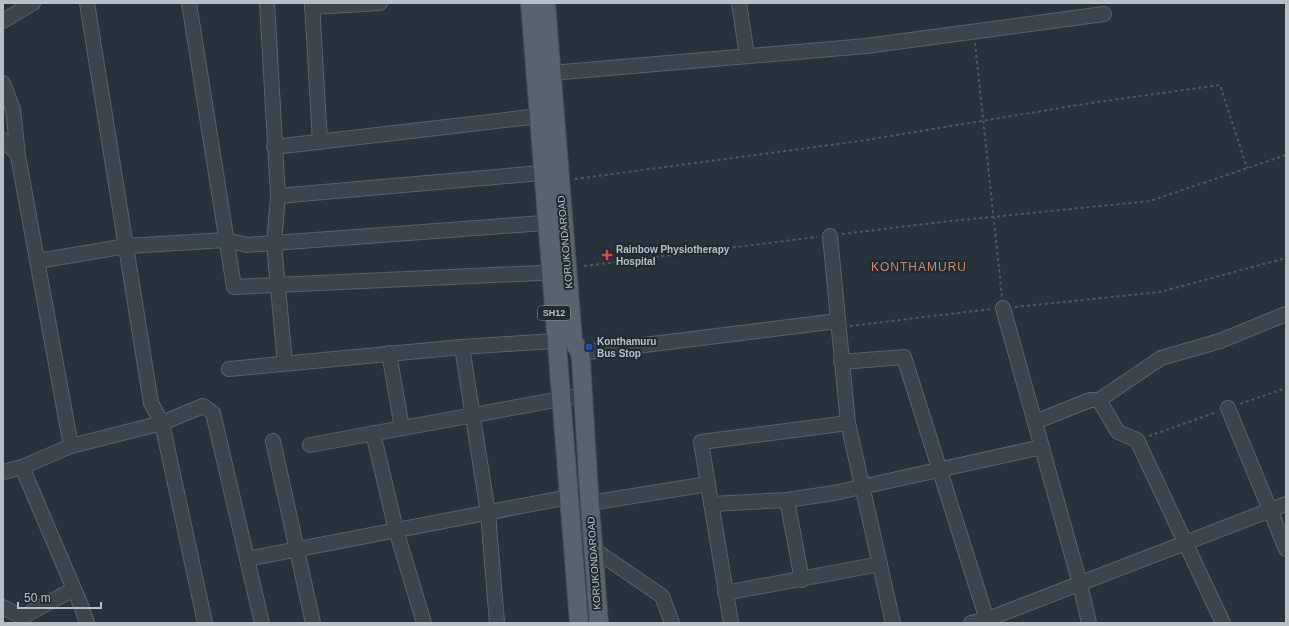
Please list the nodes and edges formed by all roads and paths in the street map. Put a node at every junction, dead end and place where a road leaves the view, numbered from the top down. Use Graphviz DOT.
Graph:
graph roads {
  1 [pos="33,3"];
  2 [pos="87,3"];
  3 [pos="189,3"];
  4 [pos="267,3"];
  5 [pos="380,3"];
  6 [pos="530,3"];
  7 [pos="546,3"];
  8 [pos="739,3"];
  9 [pos="312,5"];
  10 [pos="1104,14"];
  11 [pos="3,21"];
  12 [pos="974,31"];
  13 [pos="747,56"];
  14 [pos="552,73"];
  15 [pos="3,83"];
  16 [pos="547,115"];
  17 [pos="983,121"];
  18 [pos="3,140"];
  19 [pos="320,142"];
  20 [pos="274,147"];
  21 [pos="17,153"];
  22 [pos="1286,155"];
  23 [pos="1247,168"];
  24 [pos="554,175"];
  25 [pos="278,196"];
  26 [pos="993,217"];
  27 [pos="555,222"];
  28 [pos="830,236"];
  29 [pos="226,240"];
  30 [pos="275,243"];
  31 [pos="127,246"];
  32 [pos="1286,258"];
  33 [pos="38,261"];
  34 [pos="584,266"];
  35 [pos="559,272"];
  36 [pos="278,285"];
  37 [pos="1003,308"];
  38 [pos="1286,314"];
  39 [pos="837,324"];
  40 [pos="570,344"];
  41 [pos="462,347"];
  42 [pos="389,353"];
  43 [pos="841,362"];
  44 [pos="285,363"];
  45 [pos="229,369"];
  46 [pos="1286,388"];
  47 [pos="583,395"];
  48 [pos="561,399"];
  49 [pos="1099,400"];
  50 [pos="1228,408"];
  51 [pos="472,414"];
  52 [pos="1035,422"];
  53 [pos="162,423"];
  54 [pos="848,423"];
  55 [pos="402,428"];
  56 [pos="373,433"];
  57 [pos="1137,440"];
  58 [pos="272,441"];
  59 [pos="310,445"];
  60 [pos="71,446"];
  61 [pos="1042,448"];
  62 [pos="22,467"];
  63 [pos="941,470"];
  64 [pos="3,472"];
  65 [pos="708,484"];
  66 [pos="862,487"];
  67 [pos="569,497"];
  68 [pos="589,498"];
  69 [pos="787,500"];
  70 [pos="711,504"];
  71 [pos="1286,504"];
  72 [pos="1270,510"];
  73 [pos="488,513"];
  74 [pos="396,530"];
  75 [pos="1185,543"];
  76 [pos="296,548"];
  77 [pos="593,549"];
  78 [pos="1286,549"];
  79 [pos="247,559"];
  80 [pos="880,564"];
  81 [pos="802,580"];
  82 [pos="1080,584"];
  83 [pos="74,589"];
  84 [pos="725,593"];
  85 [pos="3,607"];
  86 [pos="988,621"];
  87 [pos="87,623"];
  88 [pos="205,623"];
  89 [pos="262,623"];
  90 [pos="313,623"];
  91 [pos="424,623"];
  92 [pos="497,623"];
  93 [pos="579,623"];
  94 [pos="599,623"];
  95 [pos="672,623"];
  96 [pos="731,623"];
  97 [pos="893,623"];
  98 [pos="971,623"];
  99 [pos="1089,623"];
  100 [pos="1223,623"];
  1 -- 11 [label="street"];
  2 -- 31 [label="street"];
  3 -- 29 [label="street"];
  4 -- 20 [label="street"];
  5 -- 9 [label="street"];
  6 -- 16 [label="main road, SH12"];
  7 -- 14 [label="main road, KORUKONDAROAD / SH12"];
  8 -- 13 [label="street"];
  9 -- 19 [label="street"];
  10 -- 12 [label="street"];
  12 -- 13 [label="street"];
  12 -- 17 [label="path"];
  13 -- 14 [label="street"];
  14 -- 16 [label="main road, KORUKONDAROAD / SH12"];
  15 -- 21 [label="street"];
  16 -- 19 [label="street"];
  16 -- 24 [label="main road, KORUKONDAROAD / SH12"];
  17 -- 23 [label="path"];
  17 -- 24 [label="path"];
  17 -- 26 [label="path"];
  18 -- 21 [label="street"];
  19 -- 20 [label="street"];
  20 -- 25 [label="street"];
  21 -- 33 [label="street"];
  22 -- 23 [label="path"];
  23 -- 26 [label="path"];
  24 -- 25 [label="street"];
  24 -- 27 [label="main road, KORUKONDAROAD / SH12"];
  25 -- 30 [label="street"];
  26 -- 28 [label="path"];
  26 -- 37 [label="path"];
  27 -- 30 [label="street"];
  27 -- 35 [label="main road, KORUKONDAROAD / SH12"];
  28 -- 34 [label="path"];
  28 -- 39 [label="street"];
  29 -- 30 [label="street"];
  29 -- 31 [label="street"];
  29 -- 36 [label="street"];
  30 -- 36 [label="street"];
  31 -- 33 [label="street"];
  31 -- 53 [label="street"];
  32 -- 37 [label="path"];
  33 -- 60 [label="street"];
  35 -- 36 [label="street"];
  35 -- 40 [label="main road, KORUKONDAROAD / SH12"];
  36 -- 44 [label="street"];
  37 -- 39 [label="path"];
  37 -- 52 [label="street"];
  38 -- 49 [label="street"];
  39 -- 40 [label="street"];
  39 -- 43 [label="street"];
  40 -- 41 [label="street"];
  40 -- 47 [label="main road, KORUKONDAROAD / SH12"];
  40 -- 48 [label="main road, SH12"];
  41 -- 42 [label="street"];
  41 -- 51 [label="street"];
  42 -- 44 [label="street"];
  42 -- 55 [label="street"];
  43 -- 54 [label="street"];
  43 -- 63 [label="street"];
  44 -- 45 [label="street"];
  46 -- 50 [label="path"];
  47 -- 48 [label="street"];
  47 -- 68 [label="main road, KORUKONDAROAD / SH12"];
  48 -- 51 [label="street"];
  48 -- 67 [label="main road, SH12"];
  49 -- 52 [label="street"];
  49 -- 57 [label="street"];
  50 -- 57 [label="path"];
  50 -- 72 [label="street"];
  51 -- 55 [label="street"];
  51 -- 73 [label="street"];
  52 -- 61 [label="street"];
  53 -- 60 [label="street"];
  53 -- 79 [label="street"];
  53 -- 88 [label="street"];
  54 -- 65 [label="street"];
  54 -- 66 [label="street"];
  55 -- 56 [label="street"];
  56 -- 59 [label="street"];
  56 -- 74 [label="street"];
  57 -- 75 [label="street"];
  58 -- 76 [label="street"];
  60 -- 62 [label="street"];
  61 -- 63 [label="street"];
  61 -- 82 [label="street"];
  62 -- 64 [label="street"];
  62 -- 83 [label="street"];
  63 -- 66 [label="street"];
  63 -- 86 [label="street"];
  65 -- 68 [label="street"];
  65 -- 70 [label="street"];
  66 -- 69 [label="street"];
  66 -- 80 [label="street"];
  67 -- 68 [label="street"];
  67 -- 73 [label="street"];
  67 -- 93 [label="main road, SH12"];
  68 -- 77 [label="main road, KORUKONDAROAD / SH12"];
  69 -- 70 [label="street"];
  69 -- 81 [label="street"];
  70 -- 84 [label="street"];
  71 -- 72 [label="street"];
  72 -- 75 [label="street"];
  72 -- 78 [label="street"];
  73 -- 74 [label="street"];
  73 -- 92 [label="street"];
  74 -- 76 [label="street"];
  74 -- 91 [label="street"];
  75 -- 82 [label="street"];
  75 -- 100 [label="street"];
  76 -- 79 [label="street"];
  76 -- 90 [label="street"];
  77 -- 94 [label="main road, KORUKONDAROAD / SH12"];
  77 -- 95 [label="street"];
  79 -- 89 [label="street"];
  80 -- 81 [label="street"];
  80 -- 97 [label="street"];
  81 -- 84 [label="street"];
  82 -- 86 [label="street"];
  82 -- 99 [label="street"];
  83 -- 85 [label="street"];
  83 -- 87 [label="street"];
  84 -- 96 [label="street"];
  86 -- 98 [label="street"];
}
